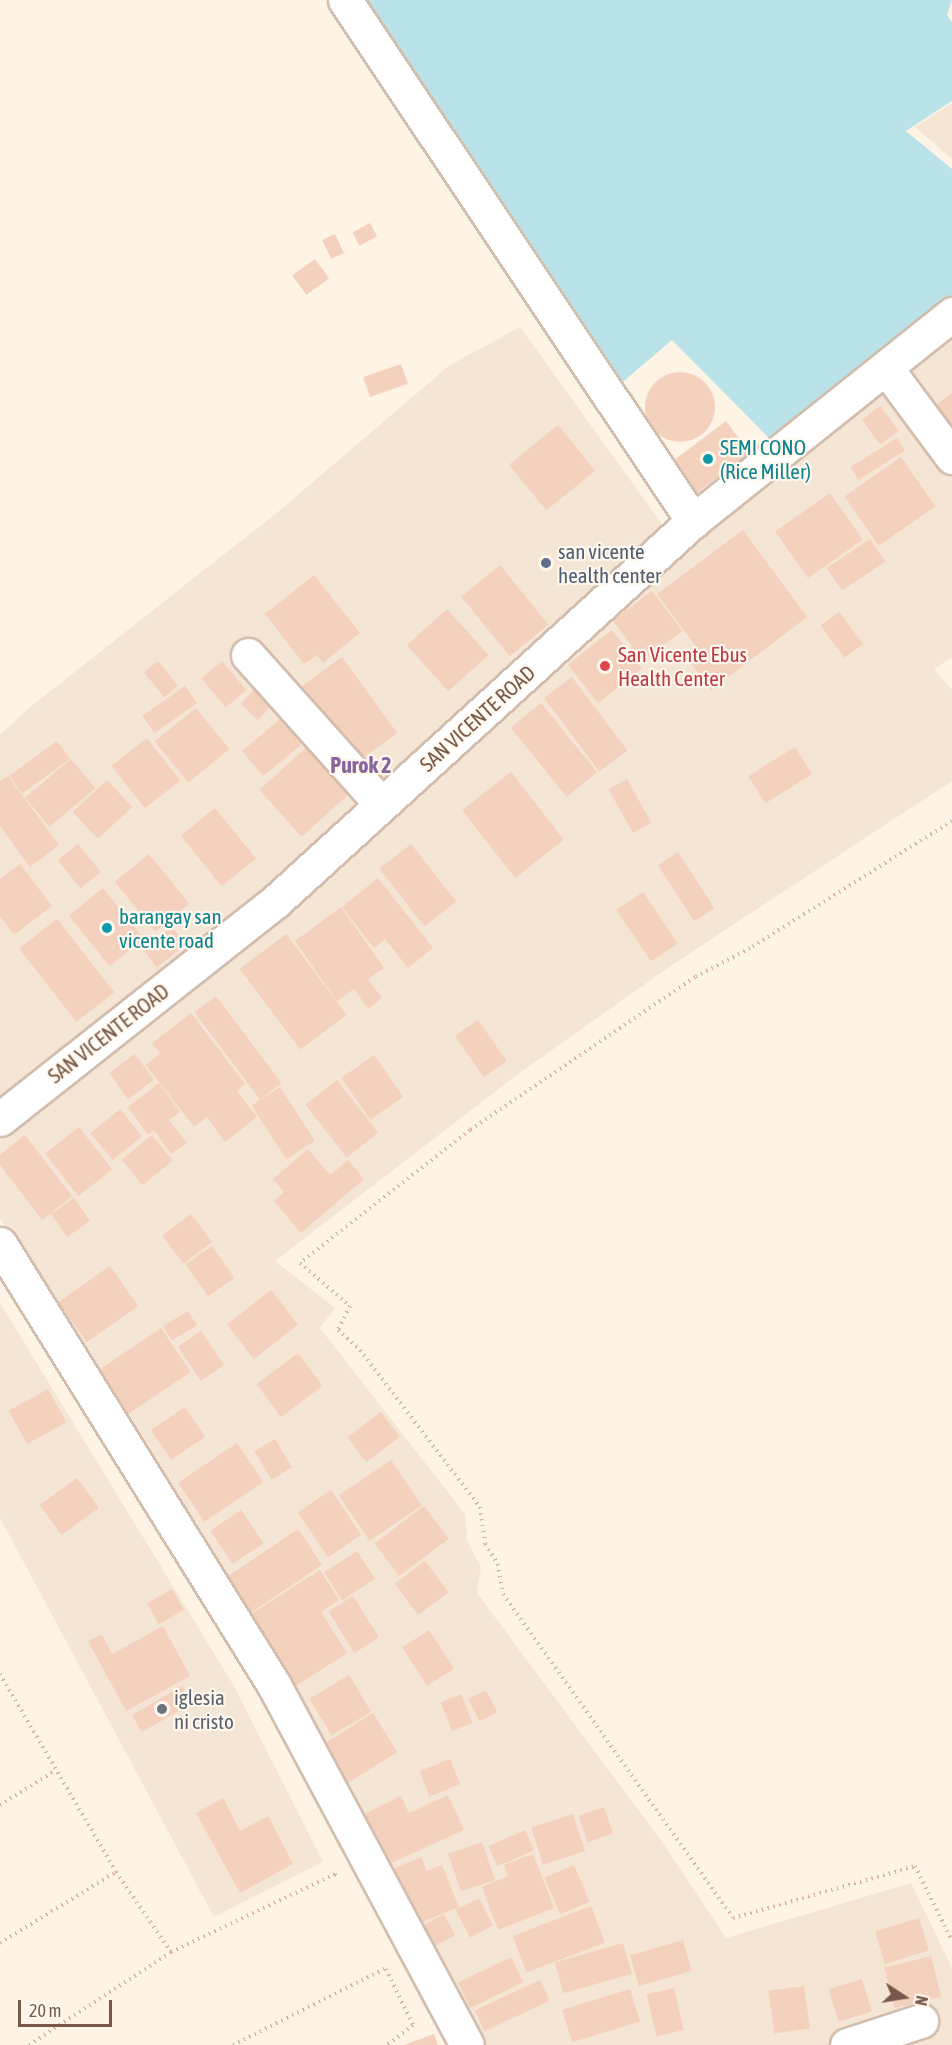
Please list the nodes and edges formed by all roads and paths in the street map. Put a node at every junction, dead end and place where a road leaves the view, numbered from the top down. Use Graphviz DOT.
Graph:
graph roads {
  1 [pos="345,0"];
  2 [pos="952,314"];
  3 [pos="886,368"];
  4 [pos="952,457"];
  5 [pos="693,521"];
  6 [pos="248,655"];
  7 [pos="381,804"];
  8 [pos="952,821"];
  9 [pos="0,1119"];
  10 [pos="0,1244"];
  11 [pos="0,1674"];
  12 [pos="56,1770"];
  13 [pos="0,1805"];
  14 [pos="116,1872"];
  15 [pos="341,1885"];
  16 [pos="952,1941"];
  17 [pos="0,1943"];
  18 [pos="171,1952"];
  19 [pos="380,1958"];
  20 [pos="386,1968"];
  21 [pos="921,2020"];
  22 [pos="29,2045"];
  23 [pos="232,2045"];
  24 [pos="387,2045"];
  25 [pos="467,2045"];
  26 [pos="847,2045"];
  1 -- 5 [label="street"];
  2 -- 3 [label="street, SAN VICENTE ROAD"];
  3 -- 4 [label="street"];
  3 -- 5 [label="street, SAN VICENTE ROAD"];
  5 -- 7 [label="street, SAN VICENTE ROAD"];
  6 -- 7 [label="street"];
  7 -- 9 [label="street, SAN VICENTE ROAD"];
  8 -- 16 [label="path"];
  10 -- 25 [label="street"];
  11 -- 12 [label="path"];
  12 -- 13 [label="path"];
  12 -- 14 [label="path"];
  14 -- 17 [label="path"];
  14 -- 18 [label="path"];
  15 -- 18 [label="path"];
  18 -- 22 [label="path"];
  19 -- 20 [label="path"];
  20 -- 23 [label="path"];
  20 -- 24 [label="path"];
  21 -- 26 [label="street"];
}
